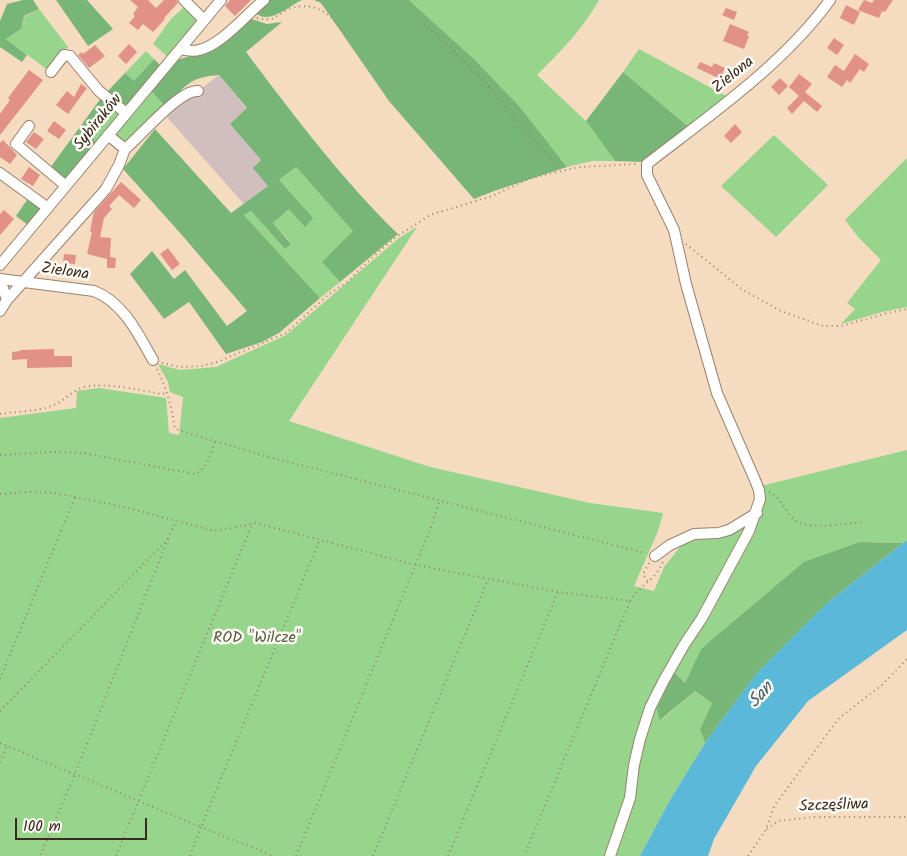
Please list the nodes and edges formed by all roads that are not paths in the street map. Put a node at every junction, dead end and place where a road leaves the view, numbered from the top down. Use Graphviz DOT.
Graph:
graph roads {
  1 [pos="184,0"];
  2 [pos="221,0"];
  3 [pos="264,0"];
  4 [pos="830,0"];
  5 [pos="204,20"];
  6 [pos="180,49"];
  7 [pos="51,72"];
  8 [pos="198,91"];
  9 [pos="126,113"];
  10 [pos="29,126"];
  11 [pos="108,135"];
  12 [pos="124,150"];
  13 [pos="0,173"];
  14 [pos="66,186"];
  15 [pos="48,208"];
  16 [pos="0,265"];
  17 [pos="0,279"];
  18 [pos="22,282"];
  19 [pos="7,300"];
  20 [pos="0,310"];
  21 [pos="153,360"];
  22 [pos="756,513"];
  23 [pos="658,554"];
  24 [pos="610,856"];
  1 -- 5 [label="street"];
  2 -- 5 [label="street, Sybiraków"];
  3 -- 6 [label="street"];
  4 -- 22 [label="street, Zielona"];
  5 -- 6 [label="street, Sybiraków"];
  6 -- 9 [label="street, Sybiraków"];
  7 -- 9 [label="street"];
  8 -- 12 [label="street"];
  9 -- 11 [label="street, Sybiraków"];
  10 -- 14 [label="street"];
  11 -- 12 [label="street"];
  11 -- 14 [label="street, Sybiraków"];
  12 -- 18 [label="street"];
  13 -- 15 [label="street"];
  14 -- 15 [label="street, Sybiraków"];
  15 -- 16 [label="street, Sybiraków"];
  17 -- 18 [label="street, Zielona"];
  17 -- 19 [label="street"];
  18 -- 19 [label="street"];
  18 -- 21 [label="street, Zielona"];
  19 -- 20 [label="street"];
  22 -- 23 [label="street"];
  22 -- 24 [label="street"];
}
